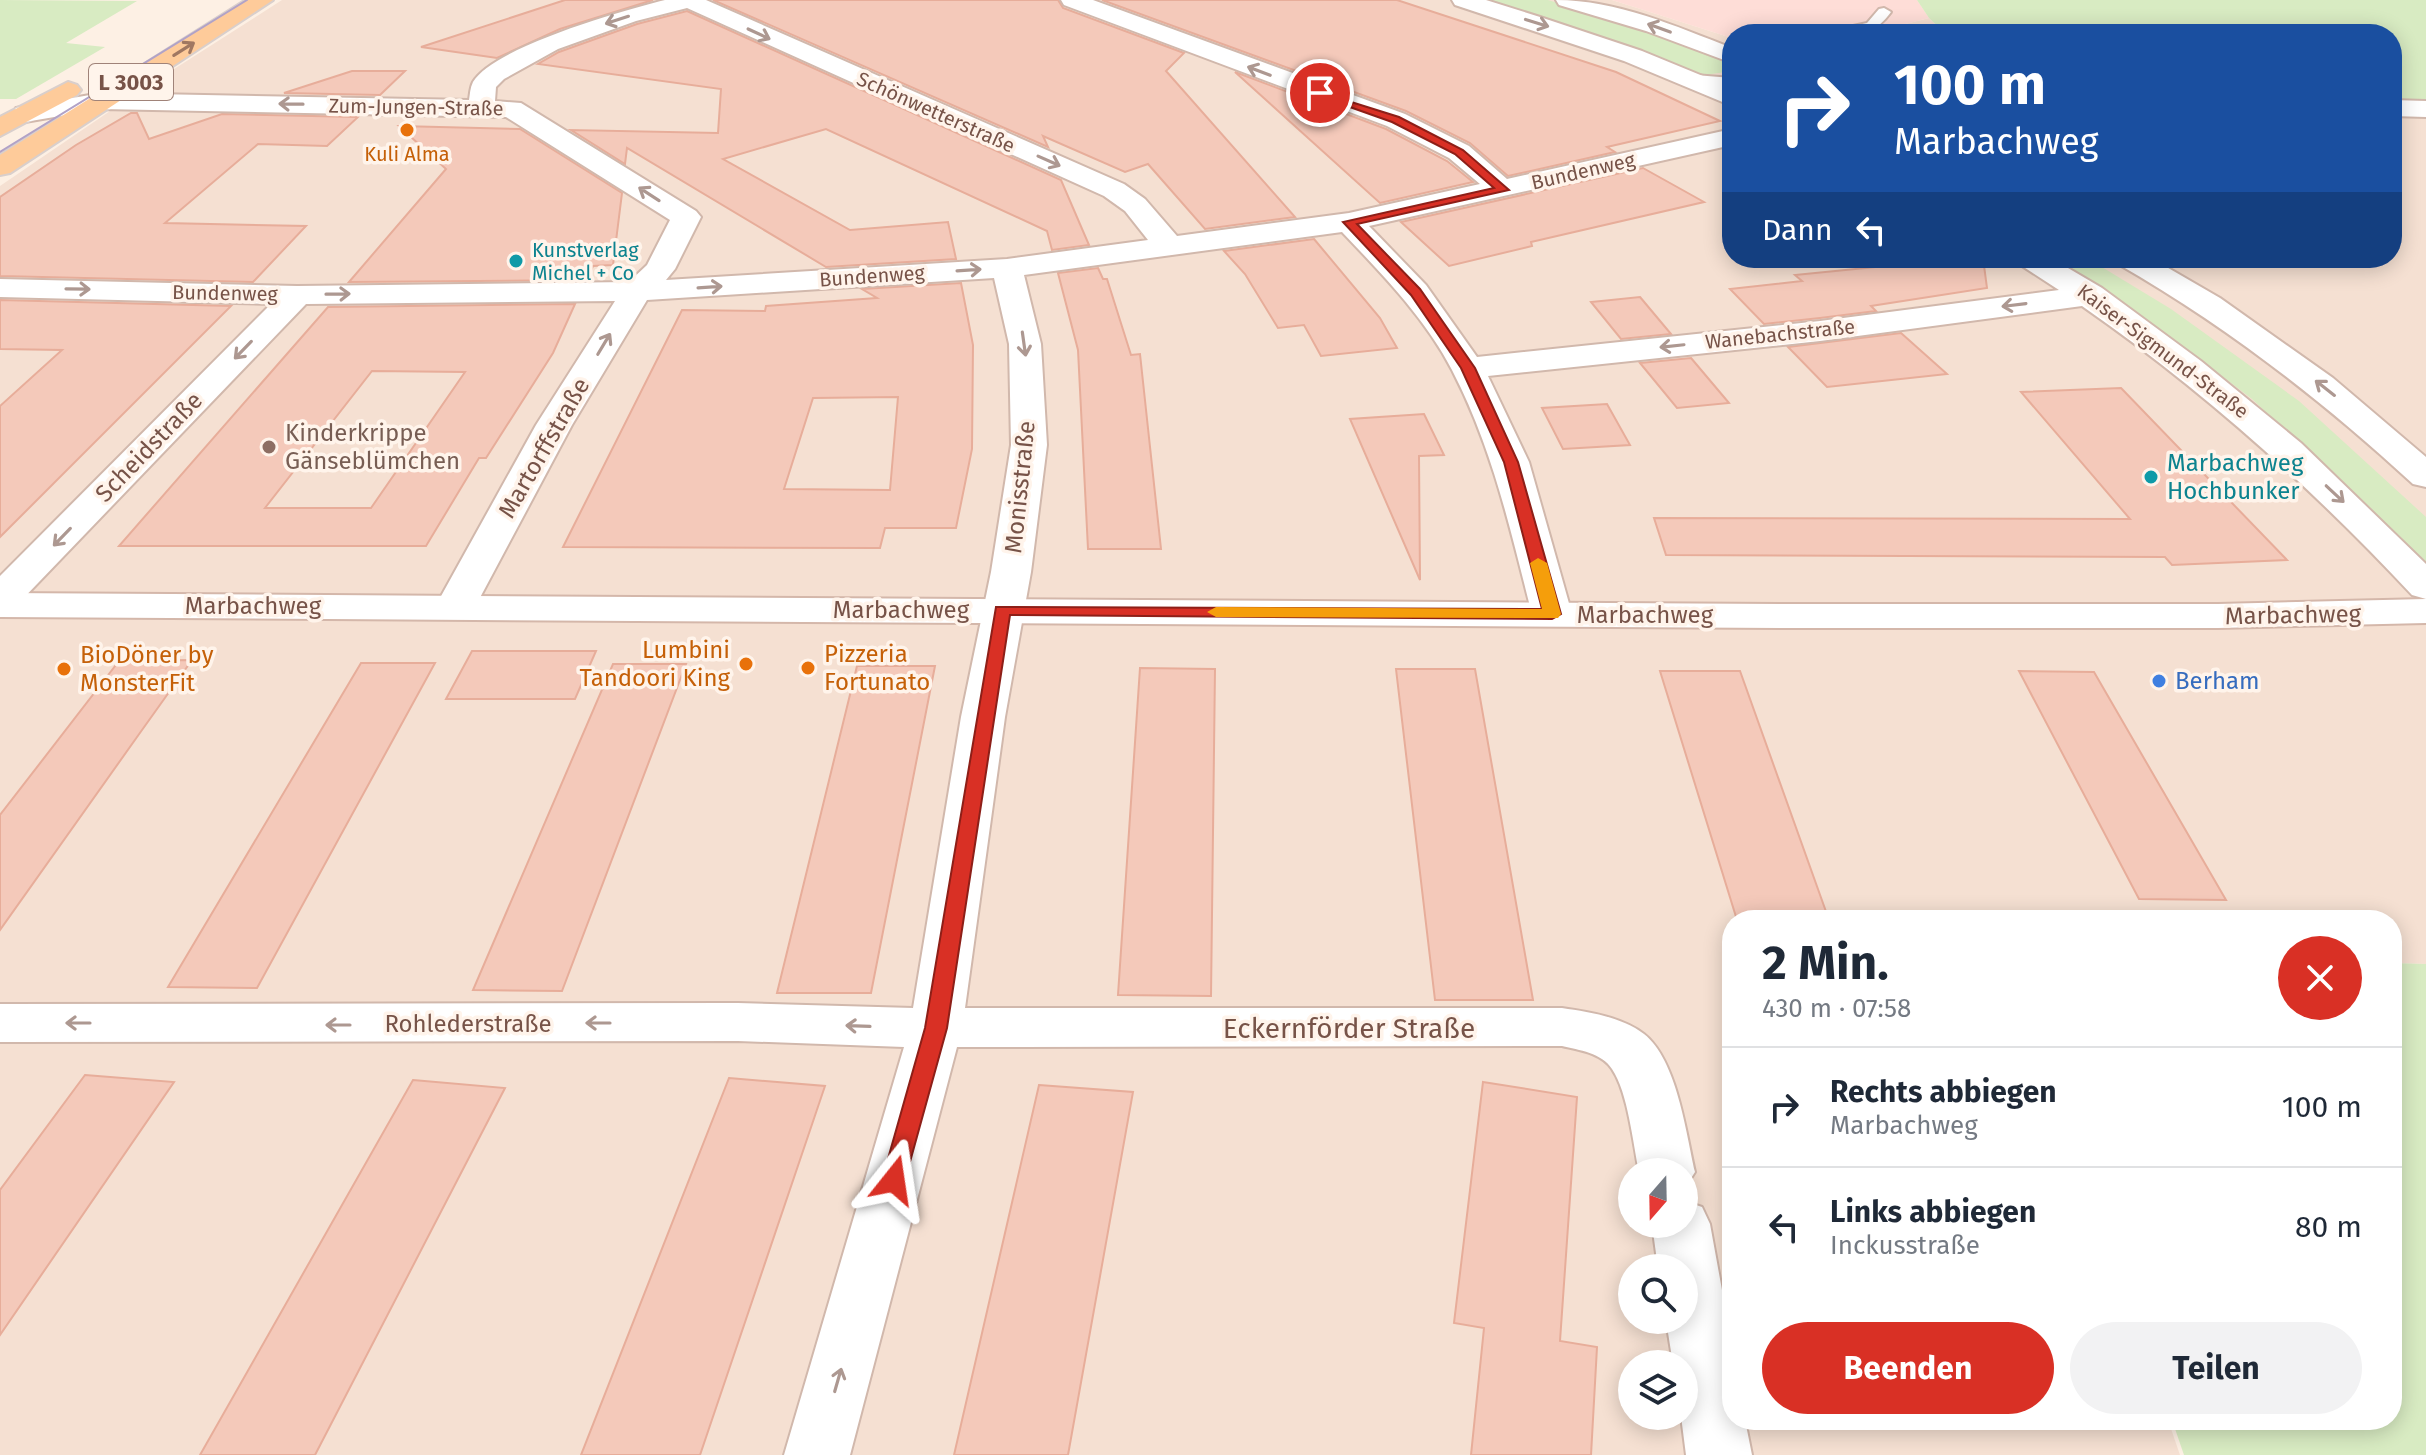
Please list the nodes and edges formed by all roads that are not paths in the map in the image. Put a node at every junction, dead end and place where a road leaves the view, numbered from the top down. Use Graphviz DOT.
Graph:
graph roads {
  1 [pos="221,0"];
  2 [pos="262,0"];
  3 [pos="691,0"];
  4 [pos="1072,0"];
  5 [pos="1463,0"];
  6 [pos="1567,0"];
  7 [pos="1884,12"];
  8 [pos="1874,24"];
  9 [pos="149,43"];
  10 [pos="1722,52"];
  11 [pos="1695,80"];
  12 [pos="1722,82"];
  13 [pos="94,90"];
  14 [pos="1722,93"];
  15 [pos="481,108"];
  16 [pos="2402,108"];
  17 [pos="2426,109"];
  18 [pos="25,114"];
  19 [pos="0,128"];
  20 [pos="1722,139"];
  21 [pos="0,167"];
  22 [pos="1503,190"];
  23 [pos="1349,222"];
  24 [pos="1168,245"];
  25 [pos="1007,268"];
  26 [pos="2046,268"];
  27 [pos="2145,268"];
  28 [pos="0,288"];
  29 [pos="637,291"];
  30 [pos="297,295"];
  31 [pos="2091,295"];
  32 [pos="1468,368"];
  33 [pos="2426,476"];
  34 [pos="2426,587"];
  35 [pos="0,602"];
  36 [pos="455,607"];
  37 [pos="1002,610"];
  38 [pos="2426,611"];
  39 [pos="1552,614"];
  40 [pos="0,1023"];
  41 [pos="936,1028"];
  42 [pos="1663,1158"];
  43 [pos="1683,1238"];
  44 [pos="817,1455"];
  45 [pos="1719,1455"];
  1 -- 9 [label="main road, L 3003"];
  13 -- 2 [label="main road, L 3003, one-way"];
  3 -- 15 [label="street, one-way"];
  3 -- 24 [label="street, Schönwetterstraße, one-way"];
  22 -- 4 [label="street, one-way"];
  5 -- 11 [label="street, one-way"];
  10 -- 6 [label="street, one-way"];
  7 -- 8 [label="lane"];
  11 -- 12 [label="lane"];
  11 -- 14 [label="street"];
  15 -- 13 [label="street, Zum-Jungen-Straße, one-way"];
  13 -- 18 [label="street, Zum-Jungen-Straße"];
  13 -- 21 [label="main road, L 3003"];
  29 -- 15 [label="street, Zum-Jungen-Straße, one-way"];
  16 -- 17 [label="street"];
  18 -- 19 [label="main road"];
  20 -- 22 [label="street, Bundenweg"];
  22 -- 23 [label="street, Bundenweg"];
  23 -- 24 [label="street, Bundenweg"];
  23 -- 32 [label="street"];
  24 -- 25 [label="street, Bundenweg"];
  29 -- 25 [label="street, Bundenweg, one-way"];
  25 -- 37 [label="street, Monisstraße, one-way"];
  26 -- 31 [label="street, Kaiser-Sigmund-Straße"];
  33 -- 27 [label="street, one-way"];
  28 -- 30 [label="street, Bundenweg, one-way"];
  30 -- 29 [label="street, Bundenweg, one-way"];
  36 -- 29 [label="street, Martorffstraße, one-way"];
  30 -- 35 [label="street, Scheidstraße, one-way"];
  31 -- 32 [label="street, Wanebachstraße, one-way"];
  31 -- 34 [label="street, Kaiser-Sigmund-Straße, one-way"];
  32 -- 39 [label="street"];
  35 -- 36 [label="street, Marbachweg"];
  36 -- 37 [label="street, Marbachweg"];
  37 -- 39 [label="street, Marbachweg"];
  37 -- 41 [label="street, Monisstraße"];
  38 -- 39 [label="street, Marbachweg"];
  41 -- 40 [label="street, Rohlederstraße, one-way"];
  41 -- 42 [label="street, Eckernförder Straße"];
  44 -- 41 [label="street, Monisstraße, one-way"];
  43 -- 45 [label="street"];
}
